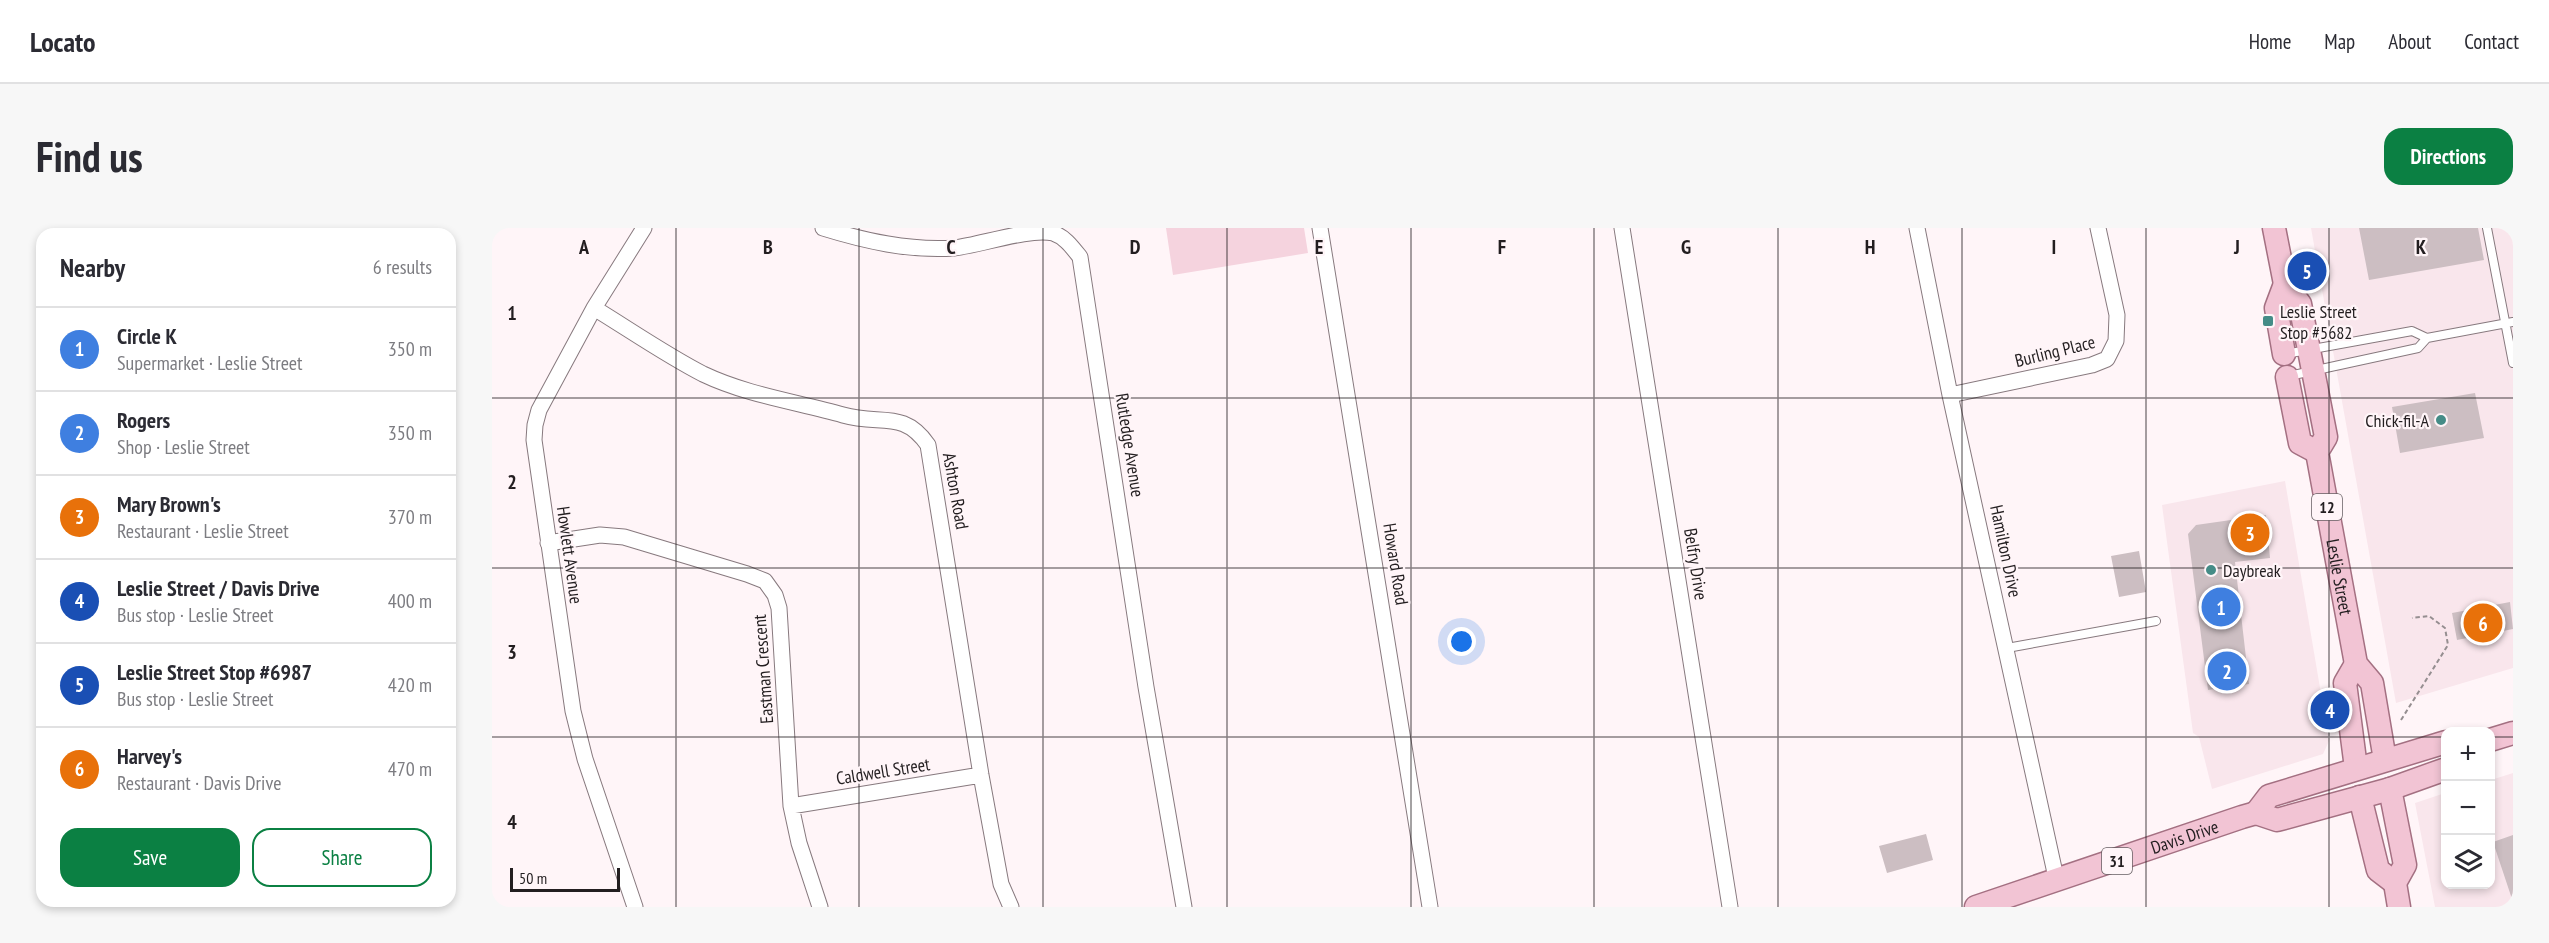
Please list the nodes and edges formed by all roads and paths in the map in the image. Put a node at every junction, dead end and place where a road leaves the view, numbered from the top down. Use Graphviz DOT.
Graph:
graph roads {
  1 [pos="644,228"];
  2 [pos="823,228"];
  3 [pos="1320,228"];
  4 [pos="1623,228"];
  5 [pos="1917,228"];
  6 [pos="2098,228"];
  7 [pos="2274,228"];
  8 [pos="2487,228"];
  9 [pos="2285,284"];
  10 [pos="594,308"];
  11 [pos="2509,323"];
  12 [pos="2427,338"];
  13 [pos="2284,354"];
  14 [pos="2310,360"];
  15 [pos="2513,363"];
  16 [pos="2287,377"];
  17 [pos="1950,395"];
  18 [pos="2317,452"];
  19 [pos="548,543"];
  20 [pos="2412,618"];
  21 [pos="2156,621"];
  22 [pos="2007,648"];
  23 [pos="2356,664"];
  24 [pos="2401,720"];
  25 [pos="2513,733"];
  26 [pos="2495,738"];
  27 [pos="2441,743"];
  28 [pos="2385,760"];
  29 [pos="2356,768"];
  30 [pos="2441,770"];
  31 [pos="981,775"];
  32 [pos="2390,789"];
  33 [pos="2360,797"];
  34 [pos="791,806"];
  35 [pos="2256,813"];
  36 [pos="2058,882"];
  37 [pos="2395,883"];
  38 [pos="635,907"];
  39 [pos="820,907"];
  40 [pos="1011,907"];
  41 [pos="1184,907"];
  42 [pos="1430,907"];
  43 [pos="1730,907"];
  44 [pos="1976,907"];
  45 [pos="2399,907"];
  1 -- 10 [label="street, Howlett Avenue"];
  2 -- 41 [label="street, Rutledge Avenue"];
  3 -- 42 [label="street, Howard Road"];
  4 -- 43 [label="street, Belfry Drive"];
  5 -- 17 [label="street, Hamilton Drive"];
  6 -- 17 [label="street, Burling Place"];
  7 -- 9 [label="main road, Leslie Street / 12"];
  8 -- 11 [label="lane"];
  9 -- 13 [label="main road, Leslie Street / 12"];
  9 -- 14 [label="main road, Leslie Street / 12"];
  10 -- 19 [label="street, Howlett Avenue"];
  10 -- 31 [label="street, Ashton Road"];
  11 -- 12 [label="lane"];
  11 -- 15 [label="lane"];
  12 -- 14 [label="lane"];
  12 -- 14 [label="lane"];
  13 -- 14 [label="lane"];
  14 -- 16 [label="lane"];
  14 -- 18 [label="main road, Leslie Street / 12"];
  16 -- 18 [label="main road"];
  17 -- 22 [label="street, Hamilton Drive"];
  18 -- 23 [label="main road, Leslie Street / 12"];
  19 -- 34 [label="street, Eastman Crescent"];
  19 -- 38 [label="street, Howlett Avenue"];
  20 -- 24 [label="path"];
  21 -- 22 [label="lane"];
  22 -- 36 [label="street, Hamilton Drive"];
  23 -- 28 [label="main road, Leslie Street / 12"];
  23 -- 29 [label="main road"];
  25 -- 26 [label="main road"];
  27 -- 28 [label="main road, Davis Drive / 31"];
  28 -- 29 [label="main road, Davis Drive / 31"];
  29 -- 35 [label="main road, Davis Drive / 31"];
  30 -- 32 [label="main road, Davis Drive / 31"];
  31 -- 34 [label="street, Caldwell Street"];
  31 -- 40 [label="street, Ashton Road"];
  32 -- 33 [label="main road, Davis Drive / 31"];
  32 -- 37 [label="main road"];
  33 -- 35 [label="main road, Davis Drive / 31"];
  33 -- 37 [label="main road"];
  34 -- 39 [label="street, Eastman Crescent"];
  35 -- 36 [label="main road, Davis Drive / 31"];
  36 -- 44 [label="main road, Davis Drive / 31"];
  37 -- 45 [label="main road"];
}
